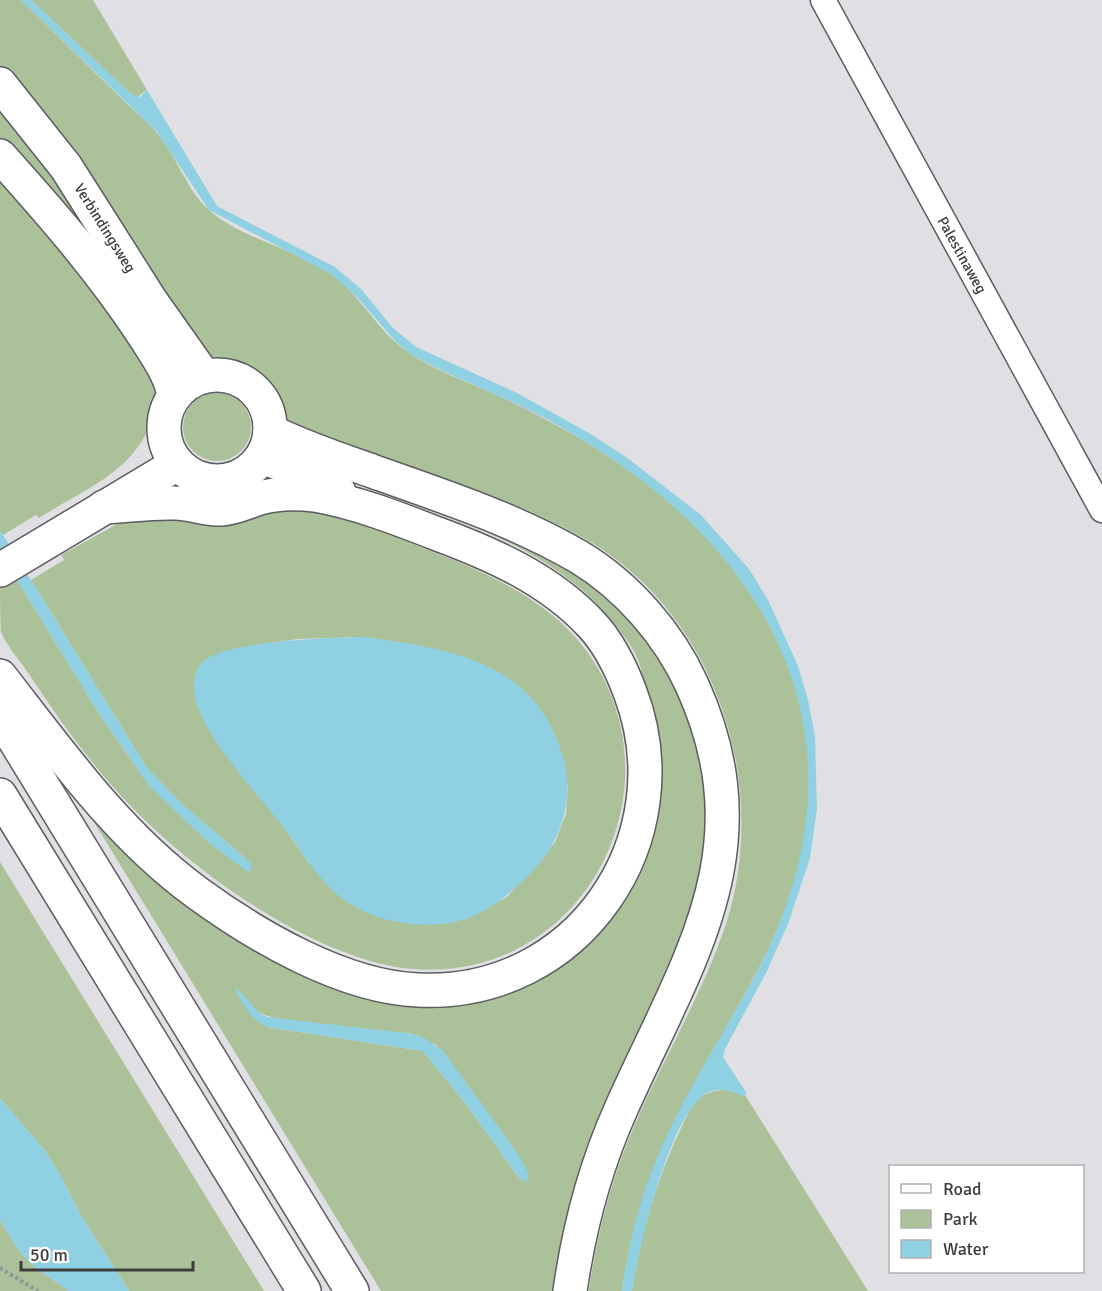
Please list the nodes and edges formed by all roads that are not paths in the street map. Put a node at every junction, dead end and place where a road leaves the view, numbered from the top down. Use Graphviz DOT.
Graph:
graph roads {
  1 [pos="823,0"];
  2 [pos="0,84"];
  3 [pos="0,156"];
  4 [pos="204,376"];
  5 [pos="174,395"];
  6 [pos="266,444"];
  7 [pos="171,453"];
  8 [pos="104,507"];
  9 [pos="1102,510"];
  10 [pos="369,511"];
  11 [pos="48,532"];
  12 [pos="0,552"];
  13 [pos="0,570"];
  14 [pos="0,676"];
  15 [pos="0,716"];
  16 [pos="0,795"];
  17 [pos="304,1291"];
  18 [pos="352,1291"];
  19 [pos="570,1291"];
  1 -- 9 [label="street, Palestinaweg"];
  2 -- 4 [label="main road, Verbindingsweg"];
  3 -- 5 [label="main road, Verbindingsweg"];
  4 -- 5 [label="main road"];
  4 -- 6 [label="main road"];
  5 -- 7 [label="main road"];
  6 -- 7 [label="main road"];
  6 -- 10 [label="main road"];
  6 -- 19 [label="main road"];
  7 -- 8 [label="main road"];
  7 -- 11 [label="main road"];
  8 -- 10 [label="main road"];
  8 -- 11 [label="main road"];
  10 -- 14 [label="main road"];
  11 -- 12 [label="main road"];
  11 -- 13 [label="main road"];
  15 -- 18 [label="main road"];
  16 -- 17 [label="main road"];
}
